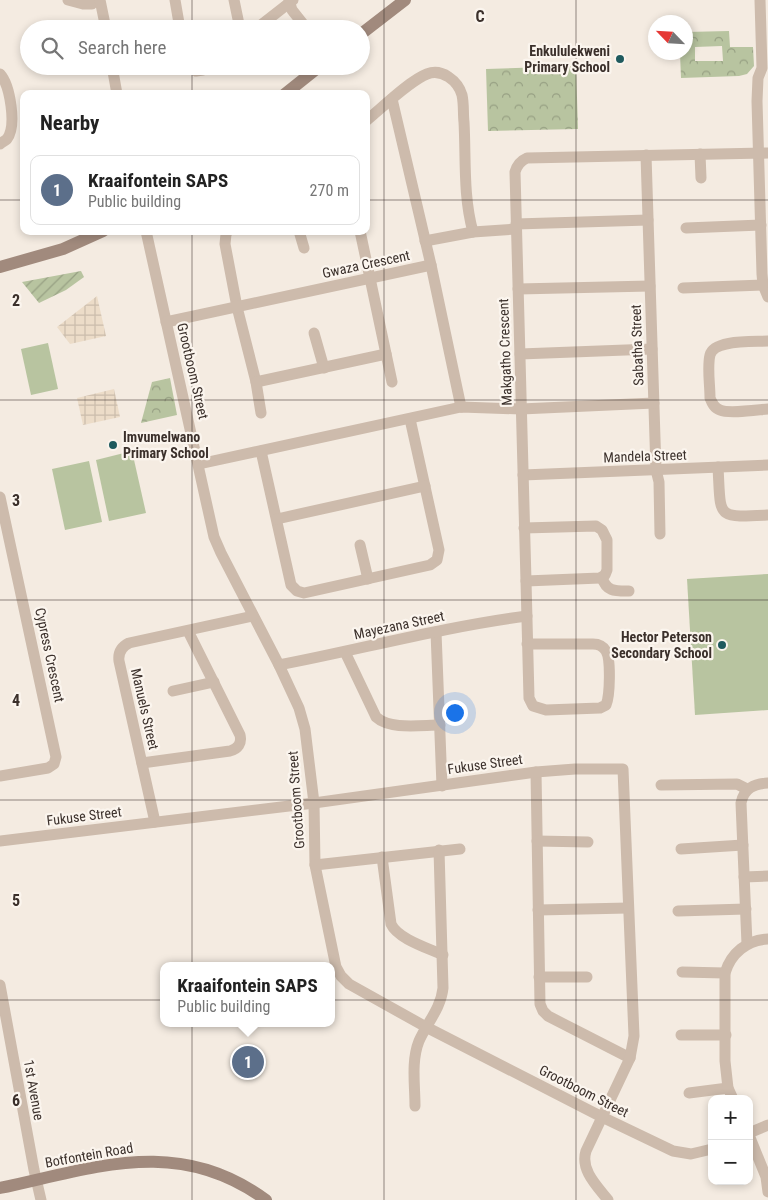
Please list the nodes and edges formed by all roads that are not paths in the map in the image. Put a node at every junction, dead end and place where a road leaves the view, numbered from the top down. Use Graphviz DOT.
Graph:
graph roads {
  1 [pos="68,0"];
  2 [pos="95,0"];
  3 [pos="100,0"];
  4 [pos="175,0"];
  5 [pos="234,0"];
  6 [pos="405,0"];
  7 [pos="760,0"];
  8 [pos="290,1"];
  9 [pos="104,20"];
  10 [pos="178,20"];
  11 [pos="238,20"];
  12 [pos="267,20"];
  13 [pos="300,20"];
  14 [pos="370,27"];
  15 [pos="765,65"];
  16 [pos="0,74"];
  17 [pos="114,75"];
  18 [pos="309,75"];
  19 [pos="116,90"];
  20 [pos="290,90"];
  21 [pos="392,99"];
  22 [pos="370,117"];
  23 [pos="0,144"];
  24 [pos="700,154"];
  25 [pos="763,154"];
  26 [pos="646,155"];
  27 [pos="701,178"];
  28 [pos="648,220"];
  29 [pos="761,225"];
  30 [pos="516,227"];
  31 [pos="686,228"];
  32 [pos="473,232"];
  33 [pos="95,235"];
  34 [pos="147,235"];
  35 [pos="227,235"];
  36 [pos="300,235"];
  37 [pos="361,235"];
  38 [pos="425,241"];
  39 [pos="304,248"];
  40 [pos="431,265"];
  41 [pos="0,267"];
  42 [pos="371,278"];
  43 [pos="650,286"];
  44 [pos="763,286"];
  45 [pos="683,288"];
  46 [pos="518,289"];
  47 [pos="768,297"];
  48 [pos="237,307"];
  49 [pos="166,322"];
  50 [pos="314,333"];
  51 [pos="768,341"];
  52 [pos="652,349"];
  53 [pos="386,354"];
  54 [pos="520,354"];
  55 [pos="324,368"];
  56 [pos="256,382"];
  57 [pos="392,382"];
  58 [pos="654,403"];
  59 [pos="461,407"];
  60 [pos="521,409"];
  61 [pos="768,409"];
  62 [pos="261,412"];
  63 [pos="410,419"];
  64 [pos="261,451"];
  65 [pos="198,464"];
  66 [pos="768,465"];
  67 [pos="718,467"];
  68 [pos="656,470"];
  69 [pos="523,476"];
  70 [pos="425,486"];
  71 [pos="0,497"];
  72 [pos="768,515"];
  73 [pos="277,519"];
  74 [pos="524,528"];
  75 [pos="660,534"];
  76 [pos="360,545"];
  77 [pos="602,577"];
  78 [pos="368,579"];
  79 [pos="526,581"];
  80 [pos="629,591"];
  81 [pos="253,616"];
  82 [pos="527,616"];
  83 [pos="188,630"];
  84 [pos="436,632"];
  85 [pos="528,644"];
  86 [pos="345,652"];
  87 [pos="279,665"];
  88 [pos="214,682"];
  89 [pos="174,691"];
  90 [pos="440,725"];
  91 [pos="142,763"];
  92 [pos="536,772"];
  93 [pos="0,776"];
  94 [pos="768,783"];
  95 [pos="661,785"];
  96 [pos="442,786"];
  97 [pos="747,789"];
  98 [pos="314,803"];
  99 [pos="155,822"];
  100 [pos="0,841"];
  101 [pos="537,841"];
  102 [pos="588,842"];
  103 [pos="743,845"];
  104 [pos="460,849"];
  105 [pos="681,849"];
  106 [pos="439,850"];
  107 [pos="382,857"];
  108 [pos="315,866"];
  109 [pos="768,876"];
  110 [pos="744,877"];
  111 [pos="628,908"];
  112 [pos="746,909"];
  113 [pos="538,910"];
  114 [pos="678,911"];
  115 [pos="768,939"];
  116 [pos="747,944"];
  117 [pos="443,956"];
  118 [pos="335,962"];
  119 [pos="335,962"];
  120 [pos="682,972"];
  121 [pos="726,973"];
  122 [pos="539,977"];
  123 [pos="587,977"];
  124 [pos="0,985"];
  125 [pos="426,1027"];
  126 [pos="681,1035"];
  127 [pos="726,1035"];
  128 [pos="630,1058"];
  129 [pos="728,1088"];
  130 [pos="689,1093"];
  131 [pos="731,1095"];
  132 [pos="415,1106"];
  133 [pos="602,1117"];
  134 [pos="768,1125"];
  135 [pos="753,1132"];
  136 [pos="751,1140"];
  137 [pos="708,1150"];
  138 [pos="37,1180"];
  139 [pos="0,1188"];
  140 [pos="768,1192"];
  141 [pos="41,1200"];
  142 [pos="266,1200"];
  143 [pos="608,1200"];
  1 -- 2 [label="street"];
  3 -- 9 [label="street"];
  4 -- 10 [label="street"];
  5 -- 11 [label="street"];
  6 -- 14 [label="main road"];
  7 -- 15 [label="street"];
  8 -- 12 [label="street"];
  8 -- 13 [label="street"];
  15 -- 25 [label="street"];
  16 -- 23 [label="street"];
  17 -- 19 [label="street"];
  18 -- 20 [label="main road"];
  21 -- 22 [label="street"];
  21 -- 32 [label="street"];
  21 -- 38 [label="street"];
  24 -- 25 [label="street, Makgatho Crescent"];
  24 -- 26 [label="street, Makgatho Crescent"];
  24 -- 27 [label="street"];
  25 -- 29 [label="street"];
  26 -- 28 [label="street, Sabatha Street"];
  26 -- 30 [label="street, Makgatho Crescent"];
  28 -- 30 [label="street"];
  28 -- 43 [label="street, Sabatha Street"];
  29 -- 31 [label="street"];
  29 -- 44 [label="street"];
  30 -- 32 [label="street"];
  30 -- 46 [label="street, Makgatho Crescent"];
  32 -- 38 [label="street"];
  33 -- 41 [label="main road"];
  34 -- 49 [label="street, Grootboom Street"];
  35 -- 48 [label="street"];
  36 -- 39 [label="street"];
  37 -- 42 [label="street"];
  38 -- 40 [label="street"];
  40 -- 42 [label="street, Gwaza Crescent"];
  40 -- 59 [label="street, Gwaza Crescent"];
  42 -- 48 [label="street, Gwaza Crescent"];
  42 -- 53 [label="street"];
  43 -- 46 [label="street"];
  43 -- 52 [label="street, Sabatha Street"];
  44 -- 45 [label="street"];
  44 -- 47 [label="street"];
  46 -- 54 [label="street, Makgatho Crescent"];
  48 -- 49 [label="street, Gwaza Crescent"];
  48 -- 56 [label="street"];
  49 -- 65 [label="street, Grootboom Street"];
  50 -- 55 [label="street"];
  51 -- 61 [label="street"];
  52 -- 54 [label="street"];
  52 -- 58 [label="street, Sabatha Street"];
  53 -- 55 [label="street"];
  53 -- 57 [label="street"];
  54 -- 60 [label="street, Makgatho Crescent"];
  55 -- 56 [label="street"];
  56 -- 62 [label="street"];
  58 -- 60 [label="street"];
  58 -- 68 [label="street, Sabatha Street"];
  59 -- 60 [label="street"];
  59 -- 63 [label="street"];
  60 -- 69 [label="street, Makgatho Crescent"];
  63 -- 64 [label="street"];
  63 -- 70 [label="street"];
  64 -- 65 [label="street"];
  64 -- 73 [label="street"];
  65 -- 81 [label="street, Grootboom Street"];
  66 -- 67 [label="street, Mandela Street"];
  67 -- 68 [label="street, Mandela Street"];
  67 -- 72 [label="street"];
  68 -- 69 [label="street, Mandela Street"];
  68 -- 75 [label="street, Sabatha Street"];
  69 -- 74 [label="street, Makgatho Crescent"];
  70 -- 73 [label="street"];
  70 -- 78 [label="street"];
  71 -- 93 [label="street, Cypress Crescent"];
  73 -- 78 [label="street"];
  74 -- 77 [label="street"];
  74 -- 79 [label="street, Makgatho Crescent"];
  76 -- 78 [label="street"];
  77 -- 79 [label="street"];
  77 -- 80 [label="street"];
  79 -- 82 [label="street, Makgatho Crescent"];
  81 -- 83 [label="street, Manuels Street"];
  81 -- 87 [label="street, Grootboom Street"];
  82 -- 84 [label="street, Mayezana Street"];
  82 -- 85 [label="street, Makgatho Crescent"];
  83 -- 88 [label="street"];
  83 -- 91 [label="street, Manuels Street"];
  84 -- 86 [label="street, Mayezana Street"];
  84 -- 90 [label="street"];
  85 -- 85 [label="street, Makgatho Crescent"];
  86 -- 87 [label="street, Mayezana Street"];
  86 -- 90 [label="street"];
  87 -- 98 [label="street, Grootboom Street"];
  88 -- 89 [label="street"];
  88 -- 91 [label="street"];
  90 -- 96 [label="street"];
  91 -- 99 [label="street, Manuels Street"];
  92 -- 96 [label="street, Fukuse Street"];
  92 -- 101 [label="street"];
  92 -- 111 [label="street, Fukuse Street"];
  94 -- 97 [label="street"];
  95 -- 97 [label="street"];
  96 -- 98 [label="street, Fukuse Street"];
  97 -- 103 [label="street"];
  98 -- 99 [label="street, Fukuse Street"];
  98 -- 108 [label="street, Grootboom Street"];
  99 -- 100 [label="street, Fukuse Street"];
  101 -- 102 [label="street"];
  101 -- 113 [label="street"];
  103 -- 105 [label="street"];
  103 -- 110 [label="street"];
  104 -- 106 [label="street"];
  106 -- 107 [label="street"];
  106 -- 117 [label="street"];
  107 -- 108 [label="street"];
  107 -- 117 [label="street"];
  108 -- 118 [label="street, Grootboom Street"];
  109 -- 110 [label="street"];
  110 -- 112 [label="street"];
  111 -- 113 [label="street"];
  111 -- 128 [label="street, Fukuse Street"];
  112 -- 114 [label="street"];
  112 -- 116 [label="street"];
  113 -- 122 [label="street"];
  115 -- 116 [label="street"];
  116 -- 121 [label="street"];
  117 -- 125 [label="street"];
  119 -- 125 [label="street, Grootboom Street"];
  120 -- 121 [label="street"];
  121 -- 127 [label="street"];
  122 -- 123 [label="street"];
  122 -- 128 [label="street"];
  124 -- 138 [label="street, 1st Avenue"];
  125 -- 132 [label="street"];
  125 -- 133 [label="street, Grootboom Street"];
  126 -- 127 [label="street"];
  127 -- 129 [label="street"];
  128 -- 133 [label="street, Fukuse Street"];
  129 -- 130 [label="street"];
  129 -- 131 [label="street"];
  133 -- 137 [label="street, Grootboom Street"];
  133 -- 143 [label="street, Fukuse Street"];
  134 -- 135 [label="street"];
  136 -- 140 [label="street"];
  138 -- 139 [label="main road, Botfontein Road"];
  138 -- 141 [label="street, 1st Avenue"];
  138 -- 142 [label="main road, Botfontein Road"];
}
